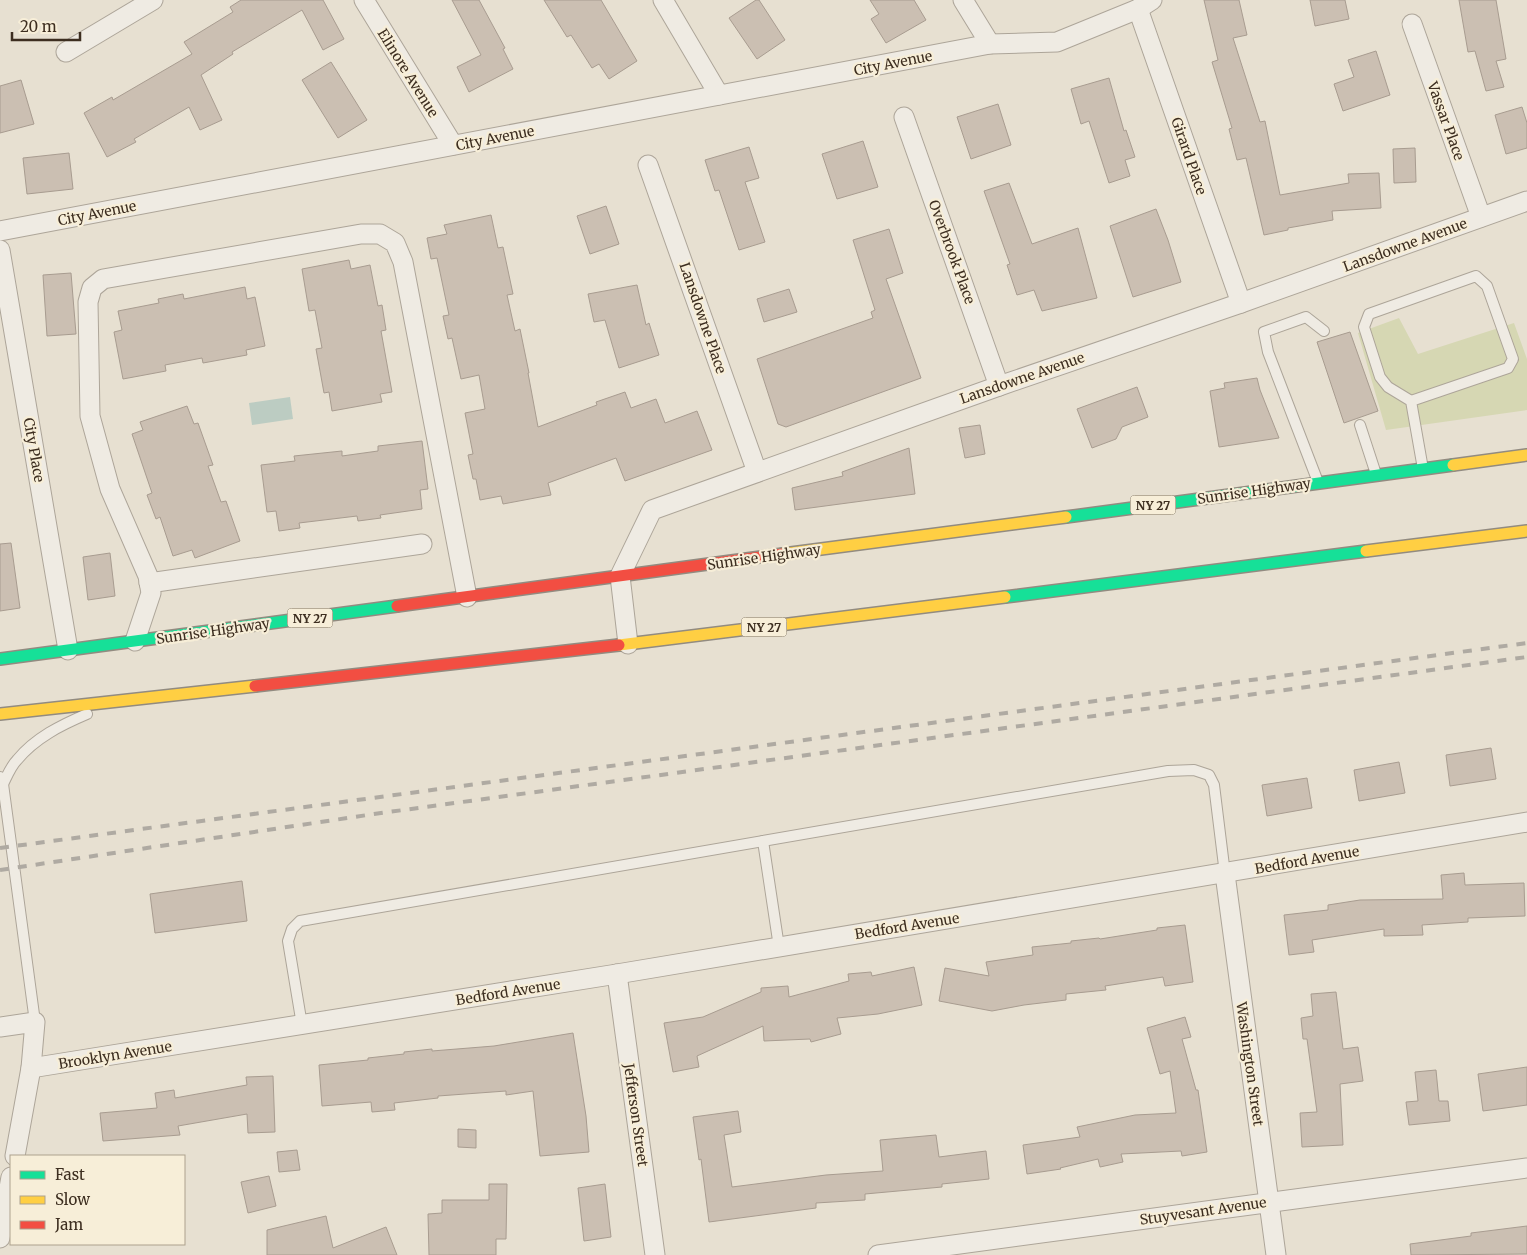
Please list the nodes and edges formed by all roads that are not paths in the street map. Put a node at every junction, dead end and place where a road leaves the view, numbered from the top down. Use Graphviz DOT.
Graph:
graph roads {
  1 [pos="153,0"];
  2 [pos="364,0"];
  3 [pos="663,0"];
  4 [pos="963,0"];
  5 [pos="1145,5"];
  6 [pos="1412,24"];
  7 [pos="990,44"];
  8 [pos="66,52"];
  9 [pos="719,95"];
  10 [pos="904,117"];
  11 [pos="454,146"];
  12 [pos="648,165"];
  13 [pos="1527,202"];
  14 [pos="1480,217"];
  15 [pos="0,231"];
  16 [pos="0,250"];
  17 [pos="1241,304"];
  18 [pos="1324,331"];
  19 [pos="999,386"];
  20 [pos="1411,401"];
  21 [pos="1360,425"];
  22 [pos="1527,455"];
  23 [pos="1423,469"];
  24 [pos="757,472"];
  25 [pos="1376,475"];
  26 [pos="1318,483"];
  27 [pos="1527,531"];
  28 [pos="422,544"];
  29 [pos="620,576"];
  30 [pos="149,583"];
  31 [pos="467,597"];
  32 [pos="134,642"];
  33 [pos="628,644"];
  34 [pos="68,650"];
  35 [pos="0,659"];
  36 [pos="119,700"];
  37 [pos="0,714"];
  38 [pos="2,780"];
  39 [pos="1527,822"];
  40 [pos="763,841"];
  41 [pos="1225,874"];
  42 [pos="779,947"];
  43 [pos="617,974"];
  44 [pos="35,1022"];
  45 [pos="295,1026"];
  46 [pos="0,1027"];
  47 [pos="31,1068"];
  48 [pos="15,1155"];
  49 [pos="1527,1168"];
  50 [pos="10,1182"];
  51 [pos="1268,1202"];
  52 [pos="0,1238"];
  53 [pos="655,1255"];
  54 [pos="878,1255"];
  55 [pos="1276,1255"];
  1 -- 8 [label="street"];
  2 -- 11 [label="street, Elinore Avenue"];
  3 -- 9 [label="street"];
  4 -- 7 [label="street"];
  5 -- 7 [label="street, City Avenue"];
  5 -- 17 [label="street, Girard Place"];
  6 -- 14 [label="street, Vassar Place"];
  7 -- 9 [label="street, City Avenue"];
  9 -- 11 [label="street, City Avenue"];
  10 -- 19 [label="street, Overbrook Place"];
  11 -- 15 [label="street, City Avenue"];
  12 -- 24 [label="street, Lansdowne Place"];
  13 -- 14 [label="street, Lansdowne Avenue"];
  14 -- 17 [label="street, Lansdowne Avenue"];
  16 -- 34 [label="street, City Place"];
  17 -- 19 [label="street, Lansdowne Avenue"];
  18 -- 26 [label="lane"];
  19 -- 24 [label="street, Lansdowne Avenue"];
  20 -- 20 [label="lane"];
  20 -- 23 [label="lane"];
  21 -- 25 [label="lane"];
  22 -- 23 [label="highway, Sunrise Highway / NY 27"];
  23 -- 25 [label="highway, Sunrise Highway / NY 27"];
  24 -- 29 [label="street, Lansdowne Avenue"];
  25 -- 26 [label="highway, Sunrise Highway / NY 27"];
  26 -- 29 [label="highway, Sunrise Highway / NY 27"];
  27 -- 33 [label="highway, NY 27"];
  28 -- 30 [label="street"];
  29 -- 31 [label="highway, Sunrise Highway / NY 27"];
  29 -- 33 [label="street"];
  30 -- 31 [label="street"];
  30 -- 32 [label="street"];
  31 -- 32 [label="highway, Sunrise Highway / NY 27"];
  32 -- 34 [label="highway, Sunrise Highway / NY 27"];
  33 -- 36 [label="highway, NY 27"];
  34 -- 35 [label="highway, Sunrise Highway / NY 27"];
  36 -- 37 [label="highway, NY 27"];
  36 -- 38 [label="lane"];
  38 -- 44 [label="lane"];
  39 -- 41 [label="street, Bedford Avenue"];
  40 -- 41 [label="lane"];
  40 -- 42 [label="lane"];
  40 -- 45 [label="lane"];
  41 -- 42 [label="street, Bedford Avenue"];
  41 -- 51 [label="street, Washington Street"];
  42 -- 43 [label="street, Bedford Avenue"];
  43 -- 45 [label="street, Bedford Avenue"];
  43 -- 53 [label="street, Jefferson Street"];
  44 -- 46 [label="street"];
  44 -- 47 [label="street"];
  45 -- 47 [label="street, Brooklyn Avenue"];
  47 -- 48 [label="street"];
  49 -- 51 [label="street, Stuyvesant Avenue"];
  50 -- 52 [label="street"];
  51 -- 54 [label="street, Stuyvesant Avenue"];
  51 -- 55 [label="street, Washington Street"];
}
